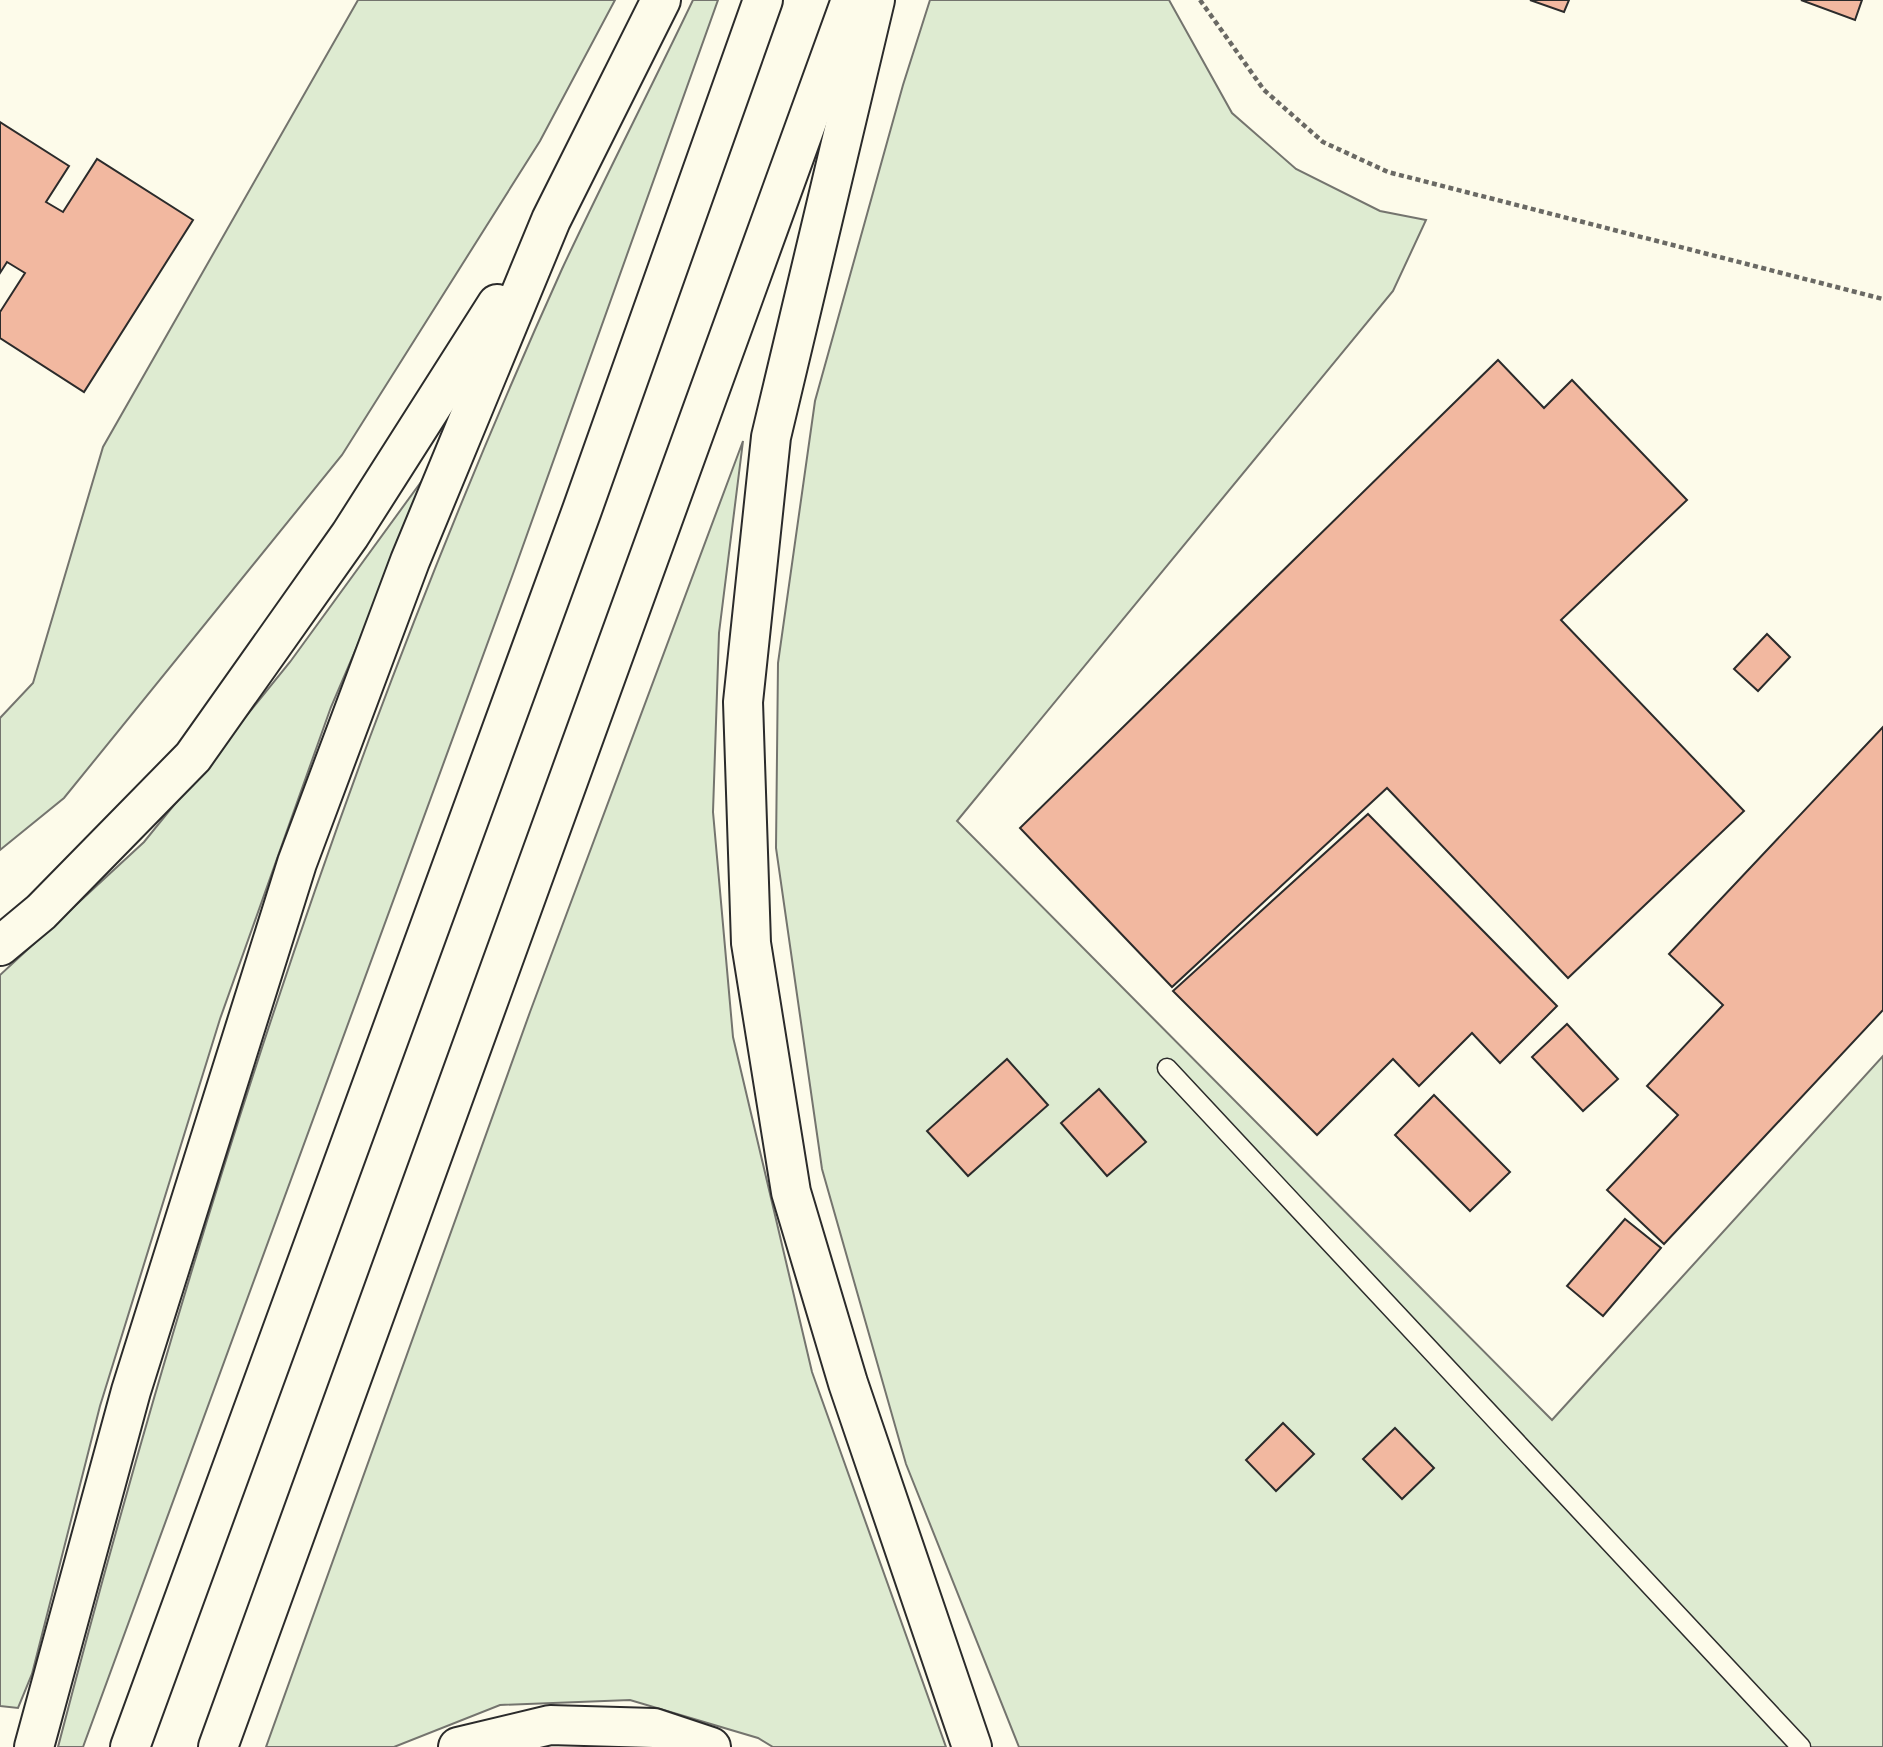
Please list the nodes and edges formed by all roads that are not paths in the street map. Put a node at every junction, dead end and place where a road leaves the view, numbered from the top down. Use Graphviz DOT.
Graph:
graph roads {
  1 [pos="661,0"];
  2 [pos="762,0"];
  3 [pos="851,0"];
  4 [pos="875,0"];
  5 [pos="551,220"];
  6 [pos="0,946"];
  7 [pos="1167,1068"];
  8 [pos="34,1747"];
  9 [pos="130,1747"];
  10 [pos="218,1747"];
  11 [pos="458,1747"];
  12 [pos="710,1747"];
  13 [pos="972,1747"];
  14 [pos="1801,1747"];
  1 -- 5 [label="highway"];
  2 -- 9 [label="highway"];
  3 -- 10 [label="highway"];
  4 -- 13 [label="highway"];
  5 -- 6 [label="highway"];
  5 -- 8 [label="highway"];
  7 -- 14 [label="lane"];
  11 -- 12 [label="highway"];
}
